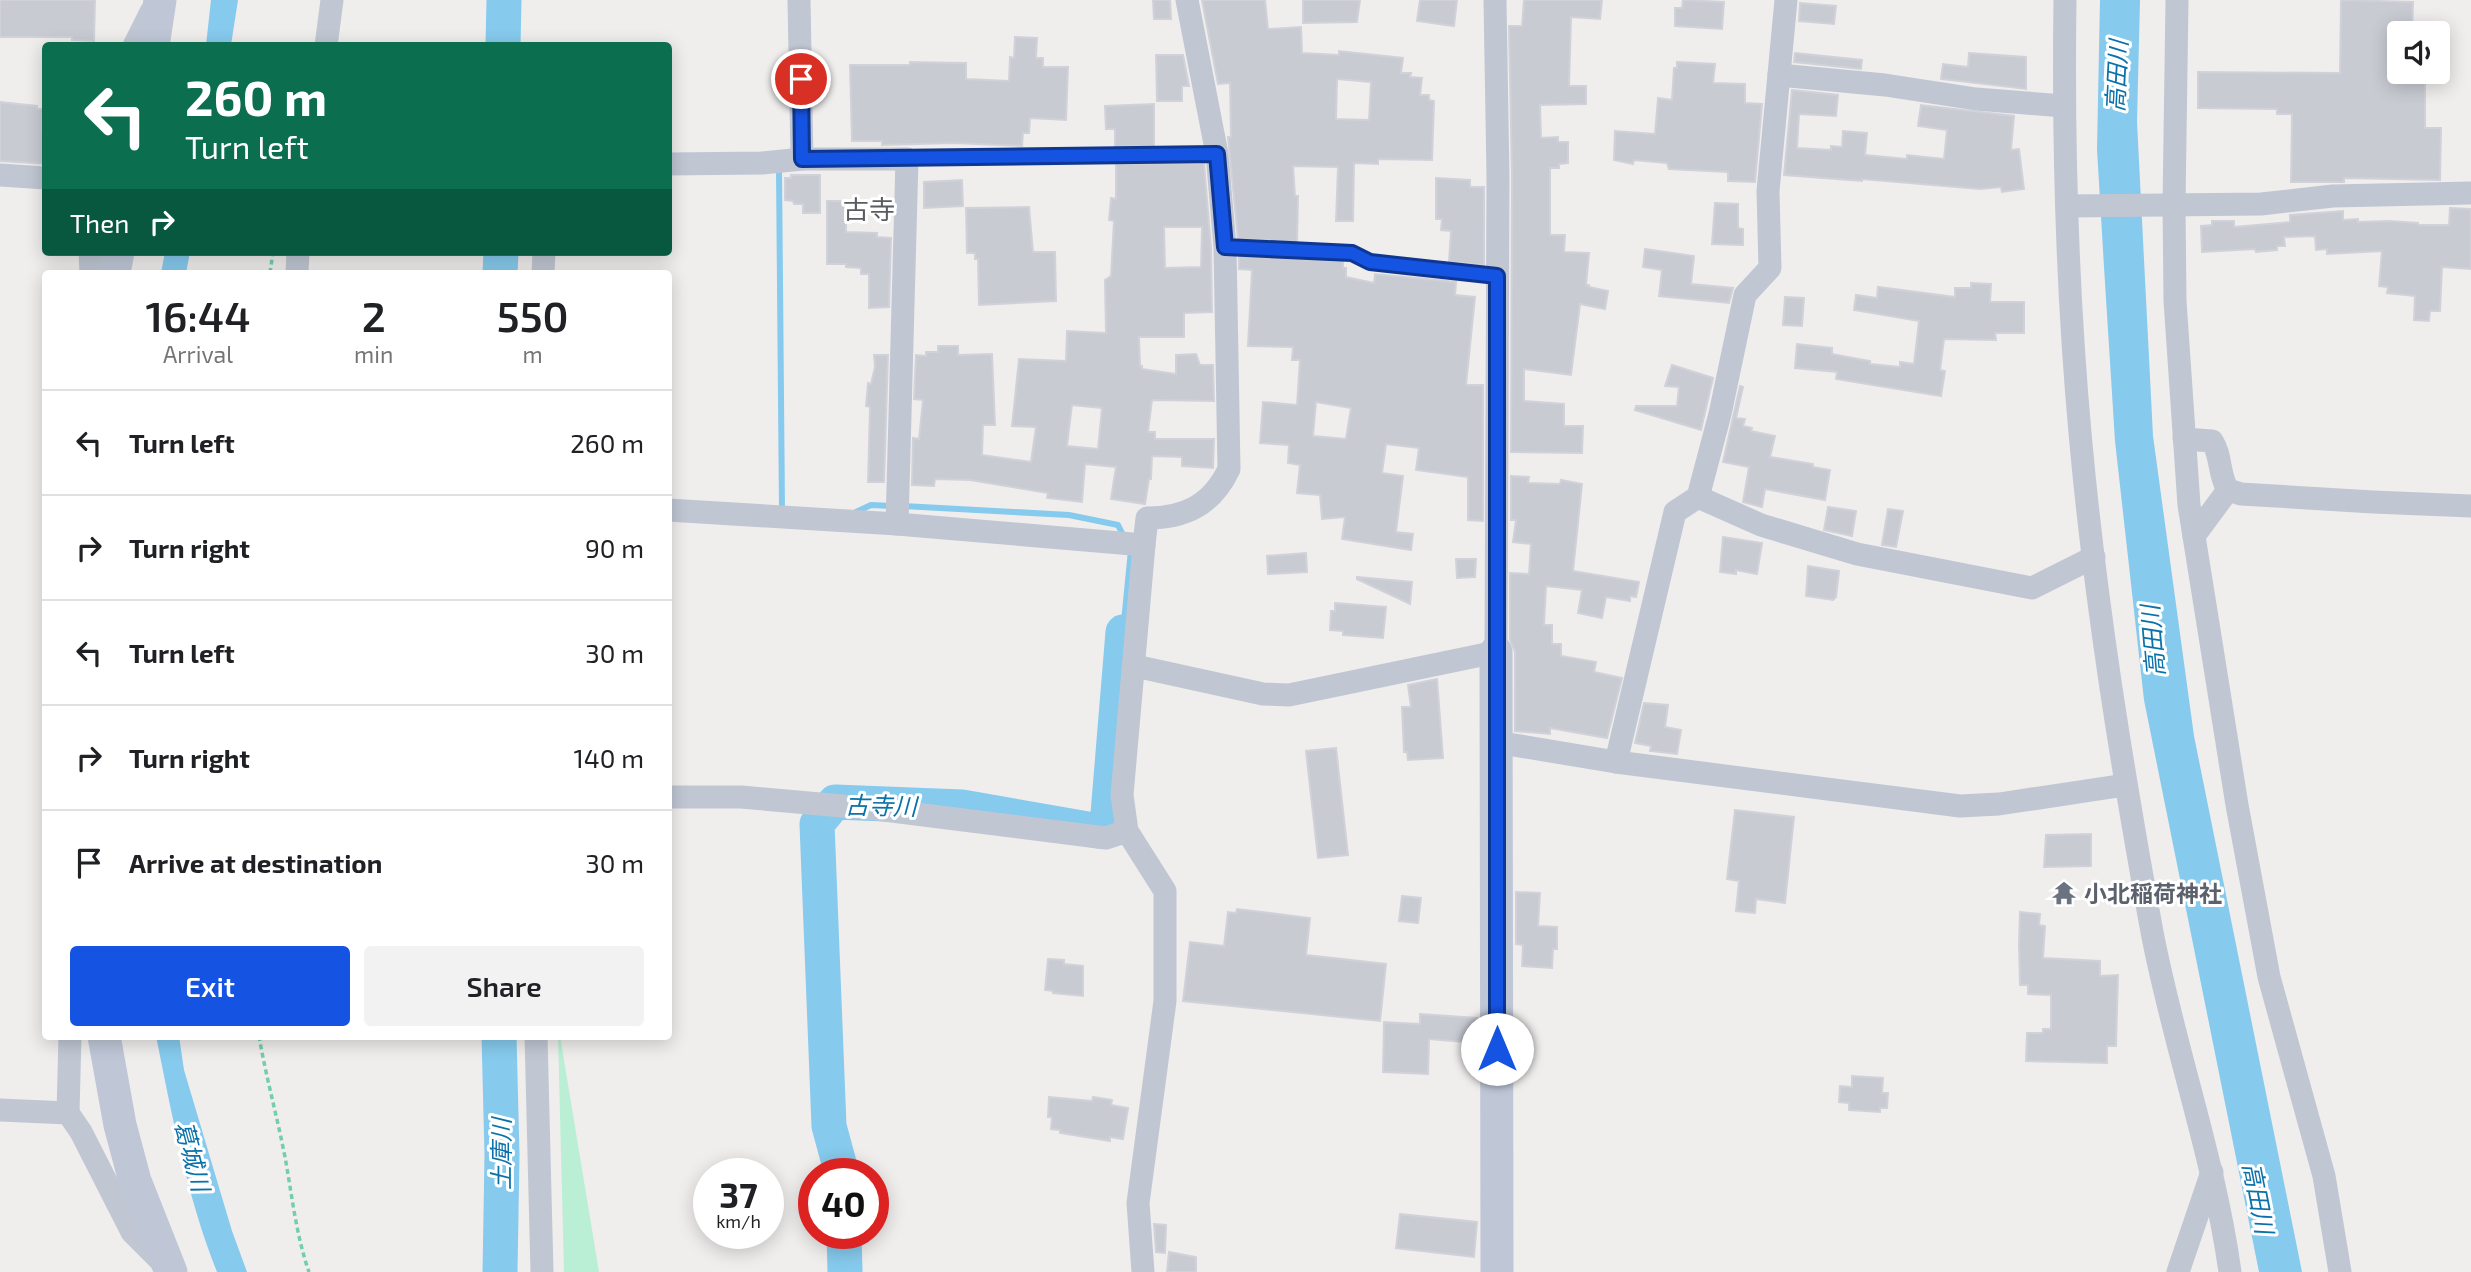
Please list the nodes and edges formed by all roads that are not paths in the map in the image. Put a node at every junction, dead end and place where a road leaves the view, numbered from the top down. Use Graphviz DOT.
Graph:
graph roads {
  1 [pos="159,0"];
  2 [pos="332,0"];
  3 [pos="799,0"];
  4 [pos="1187,0"];
  5 [pos="1495,0"];
  6 [pos="1786,0"];
  7 [pos="2065,0"];
  8 [pos="2177,0"];
  9 [pos="136,42"];
  10 [pos="154,42"];
  11 [pos="327,42"];
  12 [pos="1779,75"];
  13 [pos="2064,106"];
  14 [pos="1217,154"];
  15 [pos="802,159"];
  16 [pos="907,159"];
  17 [pos="672,164"];
  18 [pos="0,175"];
  19 [pos="42,178"];
  20 [pos="2471,193"];
  21 [pos="2172,205"];
  22 [pos="2071,206"];
  23 [pos="1225,247"];
  24 [pos="1497,276"];
  25 [pos="2183,439"];
  26 [pos="2228,490"];
  27 [pos="1698,496"];
  28 [pos="2471,506"];
  29 [pos="672,510"];
  30 [pos="897,524"];
  31 [pos="2194,536"];
  32 [pos="1144,545"];
  33 [pos="2094,557"];
  34 [pos="1496,652"];
  35 [pos="1135,666"];
  36 [pos="1496,742"];
  37 [pos="1616,762"];
  38 [pos="2125,785"];
  39 [pos="672,797"];
  40 [pos="1127,831"];
  41 [pos="70,1040"];
  42 [pos="105,1040"];
  43 [pos="536,1040"];
  44 [pos="0,1110"];
  45 [pos="68,1113"];
  46 [pos="2212,1172"];
  47 [pos="170,1271"];
  48 [pos="542,1272"];
  49 [pos="1143,1272"];
  50 [pos="1497,1272"];
  51 [pos="2178,1272"];
  52 [pos="2230,1272"];
  53 [pos="2340,1272"];
  1 -- 9 [label="street"];
  1 -- 10 [label="street"];
  2 -- 11 [label="street"];
  3 -- 15 [label="street"];
  4 -- 14 [label="street"];
  5 -- 24 [label="street"];
  6 -- 12 [label="street"];
  7 -- 13 [label="street"];
  8 -- 21 [label="street"];
  12 -- 13 [label="street"];
  12 -- 27 [label="street"];
  13 -- 22 [label="street"];
  14 -- 16 [label="lane"];
  14 -- 23 [label="street"];
  15 -- 16 [label="street"];
  15 -- 17 [label="street"];
  16 -- 30 [label="street"];
  18 -- 19 [label="street"];
  20 -- 21 [label="street"];
  21 -- 22 [label="street"];
  21 -- 25 [label="street"];
  22 -- 33 [label="street"];
  23 -- 24 [label="lane"];
  23 -- 32 [label="street"];
  24 -- 34 [label="street"];
  25 -- 26 [label="street"];
  25 -- 31 [label="street"];
  26 -- 28 [label="street"];
  26 -- 31 [label="street"];
  27 -- 33 [label="street"];
  27 -- 37 [label="street"];
  29 -- 30 [label="street"];
  30 -- 32 [label="street"];
  31 -- 53 [label="street"];
  32 -- 35 [label="street"];
  33 -- 38 [label="street"];
  34 -- 35 [label="street"];
  34 -- 36 [label="street"];
  35 -- 40 [label="street"];
  36 -- 37 [label="street"];
  36 -- 50 [label="street"];
  37 -- 38 [label="street"];
  38 -- 46 [label="street"];
  39 -- 40 [label="street"];
  40 -- 49 [label="street"];
  41 -- 45 [label="street"];
  42 -- 47 [label="street"];
  43 -- 48 [label="street"];
  44 -- 45 [label="street"];
  45 -- 47 [label="street"];
  46 -- 51 [label="street"];
  46 -- 52 [label="street"];
}
